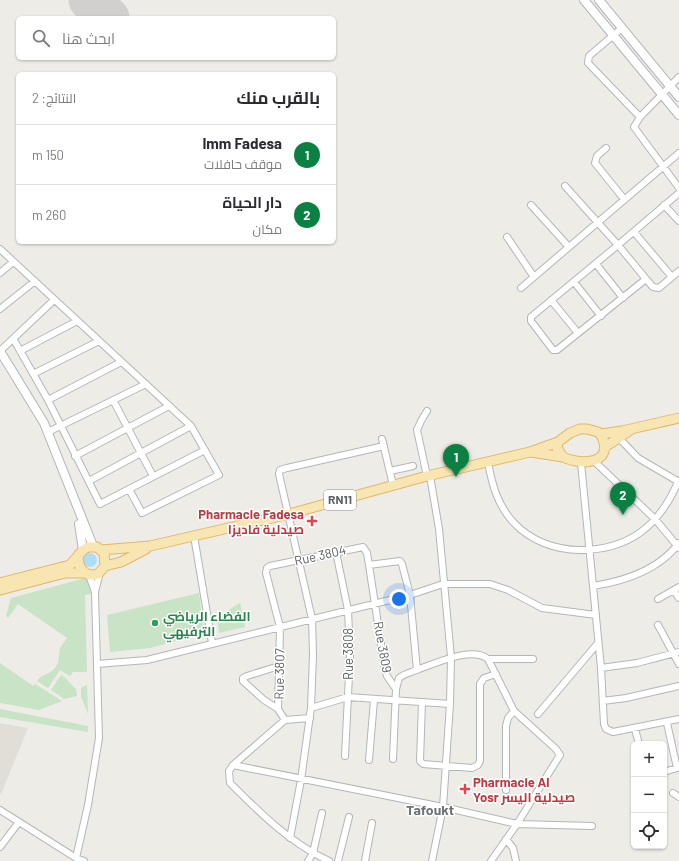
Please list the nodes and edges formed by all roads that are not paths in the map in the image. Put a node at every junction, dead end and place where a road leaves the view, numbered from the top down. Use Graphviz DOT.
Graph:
graph roads {
  1 [pos="584,0"];
  2 [pos="599,0"];
  3 [pos="622,28"];
  4 [pos="613,35"];
  5 [pos="679,77"];
  6 [pos="670,86"];
  7 [pos="662,95"];
  8 [pos="679,97"];
  9 [pos="679,115"];
  10 [pos="640,117"];
  11 [pos="606,148"];
  12 [pos="679,153"];
  13 [pos="663,166"];
  14 [pos="565,186"];
  15 [pos="679,188"];
  16 [pos="679,193"];
  17 [pos="624,199"];
  18 [pos="531,205"];
  19 [pos="664,205"];
  20 [pos="598,221"];
  21 [pos="679,221"];
  22 [pos="634,232"];
  23 [pos="507,237"];
  24 [pos="618,245"];
  25 [pos="568,246"];
  26 [pos="0,249"];
  27 [pos="13,262"];
  28 [pos="596,264"];
  29 [pos="679,271"];
  30 [pos="0,273"];
  31 [pos="534,277"];
  32 [pos="672,277"];
  33 [pos="646,280"];
  34 [pos="35,281"];
  35 [pos="574,282"];
  36 [pos="522,288"];
  37 [pos="623,298"];
  38 [pos="54,300"];
  39 [pos="551,300"];
  40 [pos="0,309"];
  41 [pos="601,316"];
  42 [pos="77,321"];
  43 [pos="578,333"];
  44 [pos="14,340"];
  45 [pos="99,342"];
  46 [pos="20,350"];
  47 [pos="0,351"];
  48 [pos="121,362"];
  49 [pos="33,374"];
  50 [pos="146,384"];
  51 [pos="48,400"];
  52 [pos="113,400"];
  53 [pos="169,406"];
  54 [pos="428,411"];
  55 [pos="679,418"];
  56 [pos="60,426"];
  57 [pos="190,426"];
  58 [pos="128,428"];
  59 [pos="630,429"];
  60 [pos="48,432"];
  61 [pos="601,434"];
  62 [pos="619,438"];
  63 [pos="558,442"];
  64 [pos="605,447"];
  65 [pos="205,450"];
  66 [pos="530,452"];
  67 [pos="141,453"];
  68 [pos="75,456"];
  69 [pos="563,457"];
  70 [pos="594,461"];
  71 [pos="488,462"];
  72 [pos="581,463"];
  73 [pos="413,466"];
  74 [pos="390,471"];
  75 [pos="154,476"];
  76 [pos="429,476"];
  77 [pos="89,481"];
  78 [pos="678,482"];
  79 [pos="393,485"];
  80 [pos="128,489"];
  81 [pos="78,512"];
  82 [pos="289,514"];
  83 [pos="655,519"];
  84 [pos="194,536"];
  85 [pos="150,546"];
  86 [pos="678,546"];
  87 [pos="97,548"];
  88 [pos="588,550"];
  89 [pos="81,552"];
  90 [pos="336,552"];
  91 [pos="367,553"];
  92 [pos="299,560"];
  93 [pos="369,564"];
  94 [pos="270,566"];
  95 [pos="103,569"];
  96 [pos="87,574"];
  97 [pos="0,583"];
  98 [pos="443,584"];
  99 [pos="593,586"];
  100 [pos="677,588"];
  101 [pos="0,590"];
  102 [pos="94,592"];
  103 [pos="410,594"];
  104 [pos="658,598"];
  105 [pos="679,598"];
  106 [pos="376,603"];
  107 [pos="348,610"];
  108 [pos="596,614"];
  109 [pos="312,619"];
  110 [pos="658,625"];
  111 [pos="280,627"];
  112 [pos="212,643"];
  113 [pos="598,643"];
  114 [pos="677,653"];
  115 [pos="451,657"];
  116 [pos="488,659"];
  117 [pos="533,659"];
  118 [pos="97,664"];
  119 [pos="679,664"];
  120 [pos="279,666"];
  121 [pos="601,668"];
  122 [pos="417,670"];
  123 [pos="496,674"];
  124 [pos="679,686"];
  125 [pos="396,689"];
  126 [pos="348,697"];
  127 [pos="374,700"];
  128 [pos="396,701"];
  129 [pos="603,701"];
  130 [pos="422,702"];
  131 [pos="450,704"];
  132 [pos="311,708"];
  133 [pos="278,709"];
  134 [pos="514,711"];
  135 [pos="538,714"];
  136 [pos="310,718"];
  137 [pos="679,719"];
  138 [pos="285,720"];
  139 [pos="667,723"];
  140 [pos="635,729"];
  141 [pos="639,741"];
  142 [pos="345,756"];
  143 [pos="393,759"];
  144 [pos="369,760"];
  145 [pos="233,765"];
  146 [pos="447,765"];
  147 [pos="678,769"];
  148 [pos="667,771"];
  149 [pos="301,780"];
  150 [pos="506,790"];
  151 [pos="673,793"];
  152 [pos="679,797"];
  153 [pos="443,807"];
  154 [pos="0,810"];
  155 [pos="322,813"];
  156 [pos="349,817"];
  157 [pos="19,822"];
  158 [pos="372,823"];
  159 [pos="517,824"];
  160 [pos="592,826"];
  161 [pos="290,838"];
  162 [pos="506,839"];
  163 [pos="0,847"];
  164 [pos="313,853"];
  165 [pos="76,858"];
  166 [pos="84,861"];
  167 [pos="308,861"];
  168 [pos="329,861"];
  169 [pos="338,861"];
  170 [pos="365,861"];
  171 [pos="432,861"];
  172 [pos="491,861"];
  173 [pos="516,861"];
  1 -- 4 [label="street"];
  2 -- 3 [label="street"];
  3 -- 4 [label="street"];
  3 -- 6 [label="street"];
  4 -- 7 [label="street"];
  4 -- 10 [label="street"];
  5 -- 6 [label="street"];
  6 -- 7 [label="street"];
  6 -- 8 [label="street"];
  7 -- 9 [label="street"];
  7 -- 10 [label="street"];
  10 -- 13 [label="street"];
  11 -- 17 [label="street"];
  12 -- 13 [label="street"];
  13 -- 15 [label="street"];
  13 -- 17 [label="street"];
  14 -- 20 [label="street"];
  16 -- 19 [label="street"];
  17 -- 20 [label="street"];
  18 -- 25 [label="street"];
  19 -- 21 [label="street"];
  19 -- 22 [label="street"];
  20 -- 24 [label="street"];
  20 -- 25 [label="street"];
  22 -- 24 [label="street"];
  22 -- 32 [label="street"];
  23 -- 31 [label="street"];
  24 -- 28 [label="street"];
  24 -- 33 [label="street"];
  25 -- 31 [label="street"];
  26 -- 27 [label="street"];
  27 -- 30 [label="street"];
  27 -- 34 [label="street"];
  28 -- 35 [label="street"];
  28 -- 37 [label="street"];
  29 -- 32 [label="street"];
  31 -- 36 [label="street"];
  32 -- 33 [label="street"];
  33 -- 37 [label="street"];
  34 -- 38 [label="street"];
  34 -- 40 [label="street"];
  35 -- 39 [label="street"];
  35 -- 41 [label="street"];
  37 -- 41 [label="street"];
  38 -- 42 [label="street"];
  38 -- 44 [label="street"];
  39 -- 43 [label="street"];
  39 -- 43 [label="street"];
  41 -- 43 [label="street"];
  42 -- 45 [label="street"];
  42 -- 46 [label="street"];
  44 -- 46 [label="street"];
  44 -- 47 [label="street"];
  45 -- 48 [label="street"];
  45 -- 49 [label="street"];
  46 -- 49 [label="street"];
  47 -- 60 [label="street"];
  48 -- 50 [label="street"];
  48 -- 51 [label="street"];
  49 -- 51 [label="street"];
  50 -- 52 [label="street"];
  50 -- 53 [label="street"];
  51 -- 56 [label="street"];
  52 -- 56 [label="street"];
  52 -- 58 [label="street"];
  53 -- 57 [label="street"];
  53 -- 58 [label="street"];
  54 -- 76 [label="street"];
  55 -- 59 [label="main road, RN11"];
  56 -- 60 [label="street"];
  56 -- 68 [label="street"];
  57 -- 65 [label="street"];
  57 -- 67 [label="street"];
  58 -- 67 [label="street"];
  58 -- 68 [label="street"];
  59 -- 61 [label="main road, RN11"];
  59 -- 62 [label="main road, RN11"];
  60 -- 81 [label="street"];
  61 -- 63 [label="main road, RN11"];
  61 -- 64 [label="main road"];
  62 -- 64 [label="main road, RN11"];
  62 -- 78 [label="street"];
  63 -- 66 [label="main road, RN11"];
  63 -- 69 [label="main road"];
  64 -- 70 [label="main road, RN11"];
  65 -- 75 [label="street"];
  65 -- 80 [label="street"];
  66 -- 69 [label="main road, RN11"];
  66 -- 71 [label="main road, RN11"];
  67 -- 75 [label="street"];
  67 -- 77 [label="street"];
  68 -- 77 [label="street"];
  69 -- 72 [label="main road, RN11"];
  70 -- 72 [label="main road, RN11"];
  70 -- 83 [label="street"];
  71 -- 76 [label="main road, RN11"];
  71 -- 88 [label="street"];
  72 -- 88 [label="street"];
  73 -- 74 [label="street"];
  74 -- 79 [label="street"];
  74 -- 82 [label="street"];
  75 -- 80 [label="street"];
  76 -- 79 [label="main road, RN11"];
  76 -- 98 [label="street"];
  77 -- 80 [label="street"];
  78 -- 83 [label="street"];
  79 -- 82 [label="main road, RN11"];
  81 -- 87 [label="street"];
  81 -- 89 [label="street"];
  82 -- 84 [label="main road, RN11"];
  82 -- 92 [label="street"];
  83 -- 86 [label="street"];
  83 -- 88 [label="street"];
  84 -- 85 [label="main road, RN11"];
  84 -- 112 [label="street"];
  85 -- 87 [label="main road, RN11"];
  85 -- 95 [label="main road, RN11"];
  86 -- 99 [label="street"];
  87 -- 89 [label="main road, RN11"];
  87 -- 95 [label="main road"];
  88 -- 99 [label="street"];
  89 -- 96 [label="main road"];
  89 -- 97 [label="main road, RN11"];
  90 -- 91 [label="street, Rue 3804"];
  90 -- 92 [label="street, Rue 3804"];
  90 -- 107 [label="street, Rue 3808"];
  91 -- 93 [label="street, Rue 3809"];
  92 -- 94 [label="street, Rue 3804"];
  92 -- 109 [label="street"];
  93 -- 103 [label="street"];
  93 -- 106 [label="street, Rue 3809"];
  94 -- 111 [label="street, Rue 3807"];
  95 -- 96 [label="main road, RN11"];
  95 -- 102 [label="street"];
  96 -- 101 [label="main road, RN11"];
  96 -- 102 [label="street"];
  98 -- 103 [label="street"];
  98 -- 108 [label="street"];
  98 -- 115 [label="street"];
  99 -- 108 [label="street"];
  100 -- 104 [label="street"];
  100 -- 105 [label="street"];
  102 -- 118 [label="street"];
  103 -- 106 [label="street"];
  103 -- 122 [label="street"];
  106 -- 107 [label="street"];
  106 -- 125 [label="street, Rue 3809"];
  107 -- 109 [label="street"];
  107 -- 126 [label="street, Rue 3808"];
  108 -- 113 [label="street"];
  109 -- 111 [label="street"];
  109 -- 132 [label="street"];
  110 -- 114 [label="street"];
  111 -- 112 [label="street"];
  111 -- 120 [label="street, Rue 3807"];
  112 -- 118 [label="street"];
  113 -- 121 [label="street"];
  113 -- 135 [label="street"];
  114 -- 119 [label="street"];
  114 -- 121 [label="street"];
  115 -- 116 [label="street"];
  115 -- 122 [label="street"];
  115 -- 131 [label="street"];
  116 -- 117 [label="street"];
  116 -- 123 [label="street"];
  118 -- 165 [label="street"];
  120 -- 133 [label="street, Rue 3807"];
  120 -- 133 [label="street"];
  121 -- 129 [label="street"];
  122 -- 125 [label="street"];
  123 -- 134 [label="street"];
  123 -- 146 [label="street"];
  124 -- 129 [label="street"];
  125 -- 128 [label="street"];
  126 -- 127 [label="street"];
  126 -- 132 [label="street"];
  126 -- 142 [label="street, Rue 3808"];
  127 -- 128 [label="street"];
  127 -- 144 [label="street"];
  128 -- 130 [label="street"];
  128 -- 143 [label="street"];
  129 -- 140 [label="street"];
  130 -- 131 [label="street"];
  130 -- 146 [label="street"];
  131 -- 146 [label="street"];
  132 -- 136 [label="street"];
  133 -- 138 [label="street, Rue 3807"];
  134 -- 150 [label="street"];
  134 -- 159 [label="street"];
  136 -- 138 [label="street"];
  136 -- 149 [label="street"];
  137 -- 139 [label="street"];
  138 -- 145 [label="street"];
  139 -- 140 [label="street"];
  139 -- 147 [label="street"];
  140 -- 141 [label="street"];
  145 -- 149 [label="street"];
  145 -- 161 [label="street"];
  146 -- 153 [label="street"];
  147 -- 148 [label="street"];
  149 -- 153 [label="street"];
  149 -- 161 [label="street"];
  151 -- 152 [label="street"];
  153 -- 159 [label="street"];
  153 -- 171 [label="street"];
  154 -- 157 [label="street"];
  155 -- 164 [label="street"];
  156 -- 169 [label="street"];
  157 -- 163 [label="street"];
  157 -- 165 [label="street"];
  158 -- 170 [label="street"];
  159 -- 160 [label="street"];
  159 -- 162 [label="street"];
  161 -- 164 [label="street"];
  162 -- 172 [label="street"];
  162 -- 173 [label="street"];
  164 -- 167 [label="street"];
  164 -- 168 [label="street"];
  165 -- 166 [label="street"];
}
